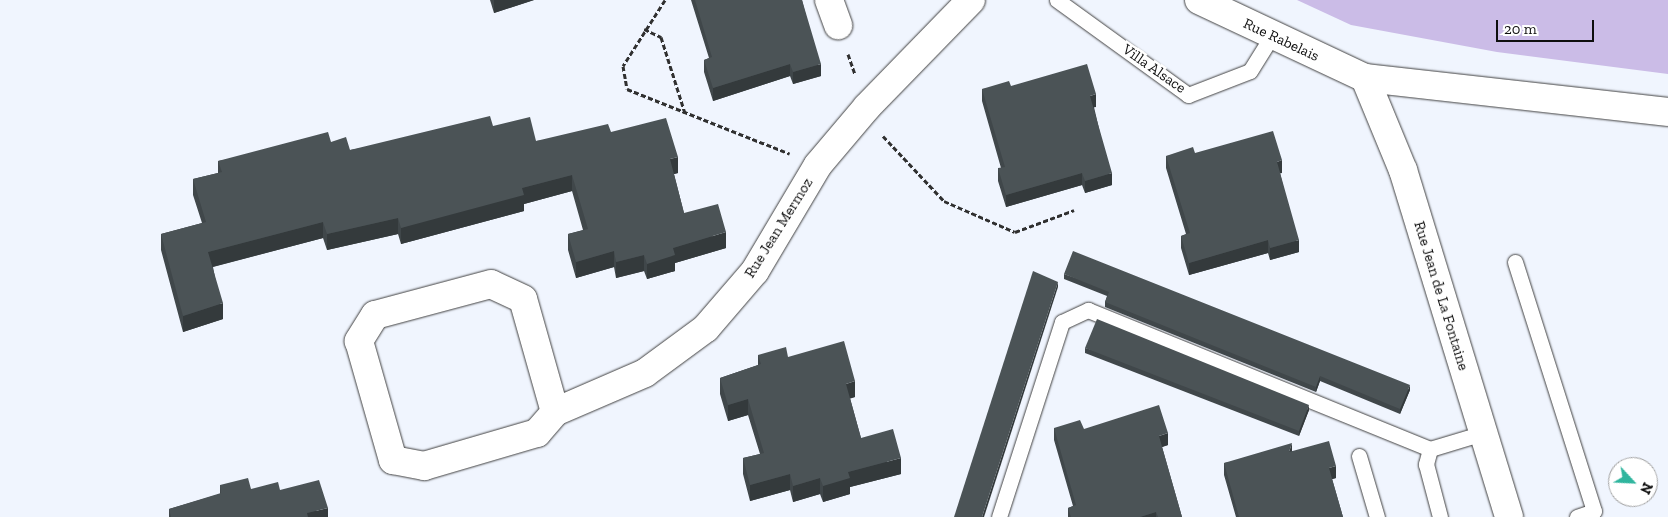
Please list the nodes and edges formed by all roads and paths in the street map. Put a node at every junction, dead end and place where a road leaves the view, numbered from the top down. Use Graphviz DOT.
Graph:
graph roads {
  1 [pos="665,0"];
  2 [pos="971,0"];
  3 [pos="1057,0"];
  4 [pos="1199,0"];
  5 [pos="834,12"];
  6 [pos="644,29"];
  7 [pos="1271,37"];
  8 [pos="1365,78"];
  9 [pos="867,107"];
  10 [pos="686,112"];
  11 [pos="1668,112"];
  12 [pos="818,165"];
  13 [pos="1074,210"];
  14 [pos="1515,262"];
  15 [pos="555,412"];
  16 [pos="1482,433"];
  17 [pos="1430,449"];
  18 [pos="1359,456"];
  19 [pos="998,517"];
  20 [pos="1377,517"];
  21 [pos="1440,517"];
  22 [pos="1509,517"];
  23 [pos="1577,517"];
  1 -- 6 [label="path"];
  2 -- 9 [label="street, Rue Jean Mermoz"];
  3 -- 7 [label="lane, Villa Alsace"];
  4 -- 7 [label="street, Rue Rabelais"];
  5 -- 9 [label="path"];
  6 -- 10 [label="path"];
  6 -- 10 [label="path"];
  7 -- 8 [label="street, Rue Rabelais"];
  8 -- 11 [label="street, Rue Rabelais"];
  8 -- 16 [label="street, Rue Jean de La Fontaine"];
  9 -- 12 [label="street, Rue Jean Mermoz"];
  9 -- 13 [label="path"];
  10 -- 12 [label="path"];
  12 -- 15 [label="street, Rue Jean Mermoz"];
  14 -- 23 [label="lane"];
  15 -- 15 [label="street"];
  16 -- 17 [label="lane"];
  16 -- 22 [label="street, Rue Jean de La Fontaine"];
  17 -- 19 [label="lane"];
  17 -- 21 [label="lane"];
  18 -- 20 [label="lane"];
}
